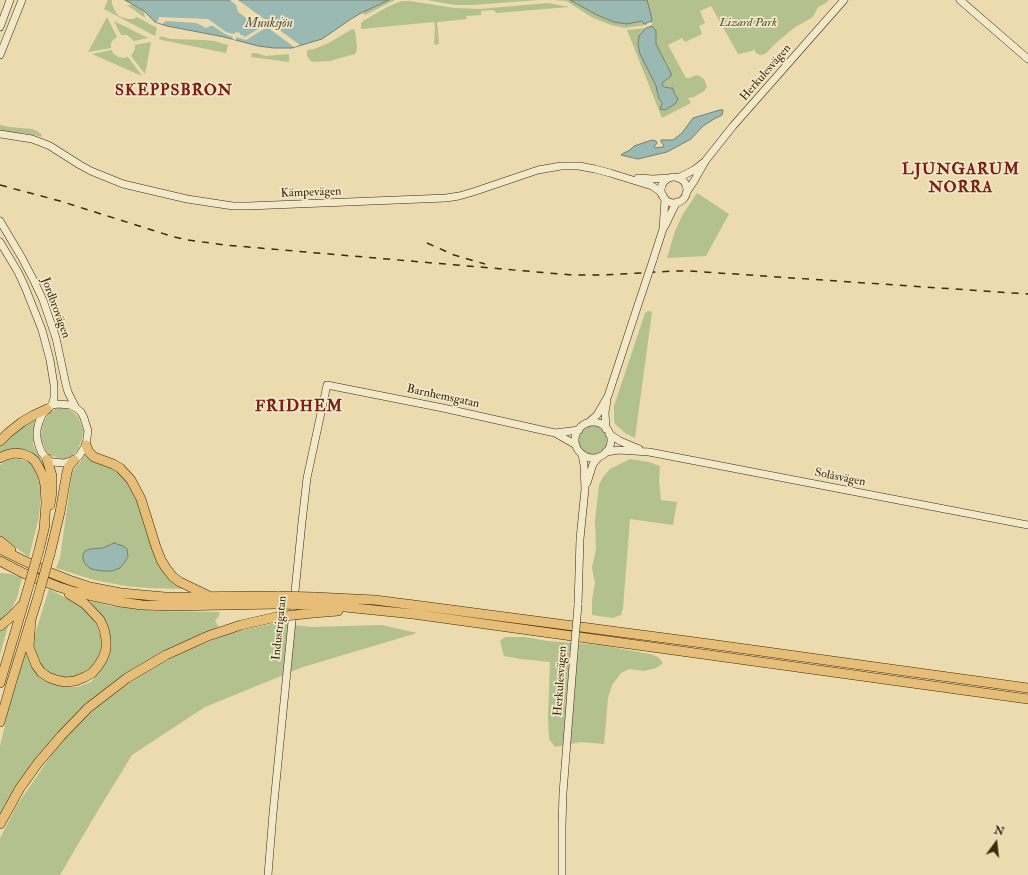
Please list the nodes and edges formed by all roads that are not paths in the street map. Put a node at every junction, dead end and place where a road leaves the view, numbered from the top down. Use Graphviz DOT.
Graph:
graph roads {
  1 [pos="10,0"];
  2 [pos="17,0"];
  3 [pos="22,0"];
  4 [pos="844,0"];
  5 [pos="960,0"];
  6 [pos="0,27"];
  7 [pos="0,43"];
  8 [pos="0,55"];
  9 [pos="1028,59"];
  10 [pos="0,134"];
  11 [pos="21,138"];
  12 [pos="0,140"];
  13 [pos="706,160"];
  14 [pos="610,173"];
  15 [pos="670,178"];
  16 [pos="678,178"];
  17 [pos="686,193"];
  18 [pos="664,197"];
  19 [pos="677,202"];
  20 [pos="0,221"];
  21 [pos="663,230"];
  22 [pos="0,242"];
  23 [pos="327,385"];
  24 [pos="608,396"];
  25 [pos="49,407"];
  26 [pos="76,408"];
  27 [pos="588,423"];
  28 [pos="579,430"];
  29 [pos="608,431"];
  30 [pos="554,433"];
  31 [pos="0,441"];
  32 [pos="576,444"];
  33 [pos="86,445"];
  34 [pos="606,452"];
  35 [pos="649,452"];
  36 [pos="582,454"];
  37 [pos="599,457"];
  38 [pos="0,458"];
  39 [pos="47,459"];
  40 [pos="74,460"];
  41 [pos="586,489"];
  42 [pos="1028,525"];
  43 [pos="44,530"];
  44 [pos="0,541"];
  45 [pos="0,549"];
  46 [pos="0,561"];
  47 [pos="25,562"];
  48 [pos="0,570"];
  49 [pos="23,573"];
  50 [pos="60,587"];
  51 [pos="210,596"];
  52 [pos="278,600"];
  53 [pos="23,603"];
  54 [pos="313,605"];
  55 [pos="31,619"];
  56 [pos="0,626"];
  57 [pos="0,683"];
  58 [pos="1028,688"];
  59 [pos="1028,699"];
  60 [pos="0,722"];
  61 [pos="0,824"];
  62 [pos="268,875"];
  63 [pos="562,875"];
  1 -- 6 [label="street"];
  2 -- 7 [label="street"];
  3 -- 8 [label="street"];
  4 -- 13 [label="street, Herkulesvägen"];
  5 -- 9 [label="street"];
  10 -- 11 [label="street, Kämpevägen"];
  11 -- 12 [label="street, Kämpevägen"];
  11 -- 14 [label="street, Kämpevägen"];
  13 -- 16 [label="street, Herkulesvägen"];
  13 -- 17 [label="street, Herkulesvägen"];
  14 -- 15 [label="street, Kämpevägen"];
  14 -- 18 [label="street, Kämpevägen"];
  15 -- 16 [label="street"];
  15 -- 18 [label="street"];
  16 -- 17 [label="street"];
  17 -- 19 [label="street"];
  18 -- 19 [label="street"];
  18 -- 21 [label="street"];
  19 -- 21 [label="street"];
  20 -- 26 [label="street, Jordbrovägen"];
  21 -- 24 [label="street, bridge"];
  22 -- 25 [label="street, Jordbrovägen"];
  23 -- 30 [label="street, Barnhemsgatan"];
  23 -- 62 [label="street, Industrigatan"];
  24 -- 27 [label="street"];
  24 -- 29 [label="street"];
  25 -- 26 [label="street"];
  25 -- 31 [label="highway"];
  25 -- 39 [label="street"];
  26 -- 33 [label="street"];
  27 -- 28 [label="street"];
  27 -- 29 [label="street"];
  28 -- 30 [label="street, Barnhemsgatan"];
  28 -- 32 [label="street"];
  29 -- 34 [label="street"];
  29 -- 35 [label="street, Solåsvägen"];
  30 -- 32 [label="street, Barnhemsgatan"];
  32 -- 36 [label="street"];
  33 -- 40 [label="street"];
  33 -- 51 [label="highway"];
  34 -- 35 [label="street, Solåsvägen"];
  34 -- 37 [label="street"];
  35 -- 42 [label="street, Solåsvägen"];
  36 -- 37 [label="street"];
  36 -- 41 [label="street, Herkulesvägen"];
  37 -- 41 [label="street, Herkulesvägen"];
  38 -- 43 [label="highway"];
  39 -- 40 [label="street"];
  39 -- 43 [label="highway"];
  40 -- 55 [label="highway, bridge"];
  41 -- 63 [label="street, Herkulesvägen, bridge"];
  43 -- 53 [label="highway, bridge"];
  44 -- 47 [label="highway"];
  45 -- 47 [label="highway"];
  46 -- 49 [label="highway"];
  47 -- 51 [label="highway"];
  48 -- 49 [label="highway"];
  49 -- 50 [label="highway"];
  50 -- 52 [label="highway"];
  50 -- 55 [label="highway"];
  51 -- 52 [label="highway"];
  52 -- 54 [label="highway, bridge"];
  53 -- 56 [label="highway"];
  53 -- 57 [label="highway"];
  54 -- 58 [label="highway"];
  54 -- 59 [label="highway"];
  54 -- 61 [label="highway, bridge"];
  55 -- 60 [label="highway"];
}
